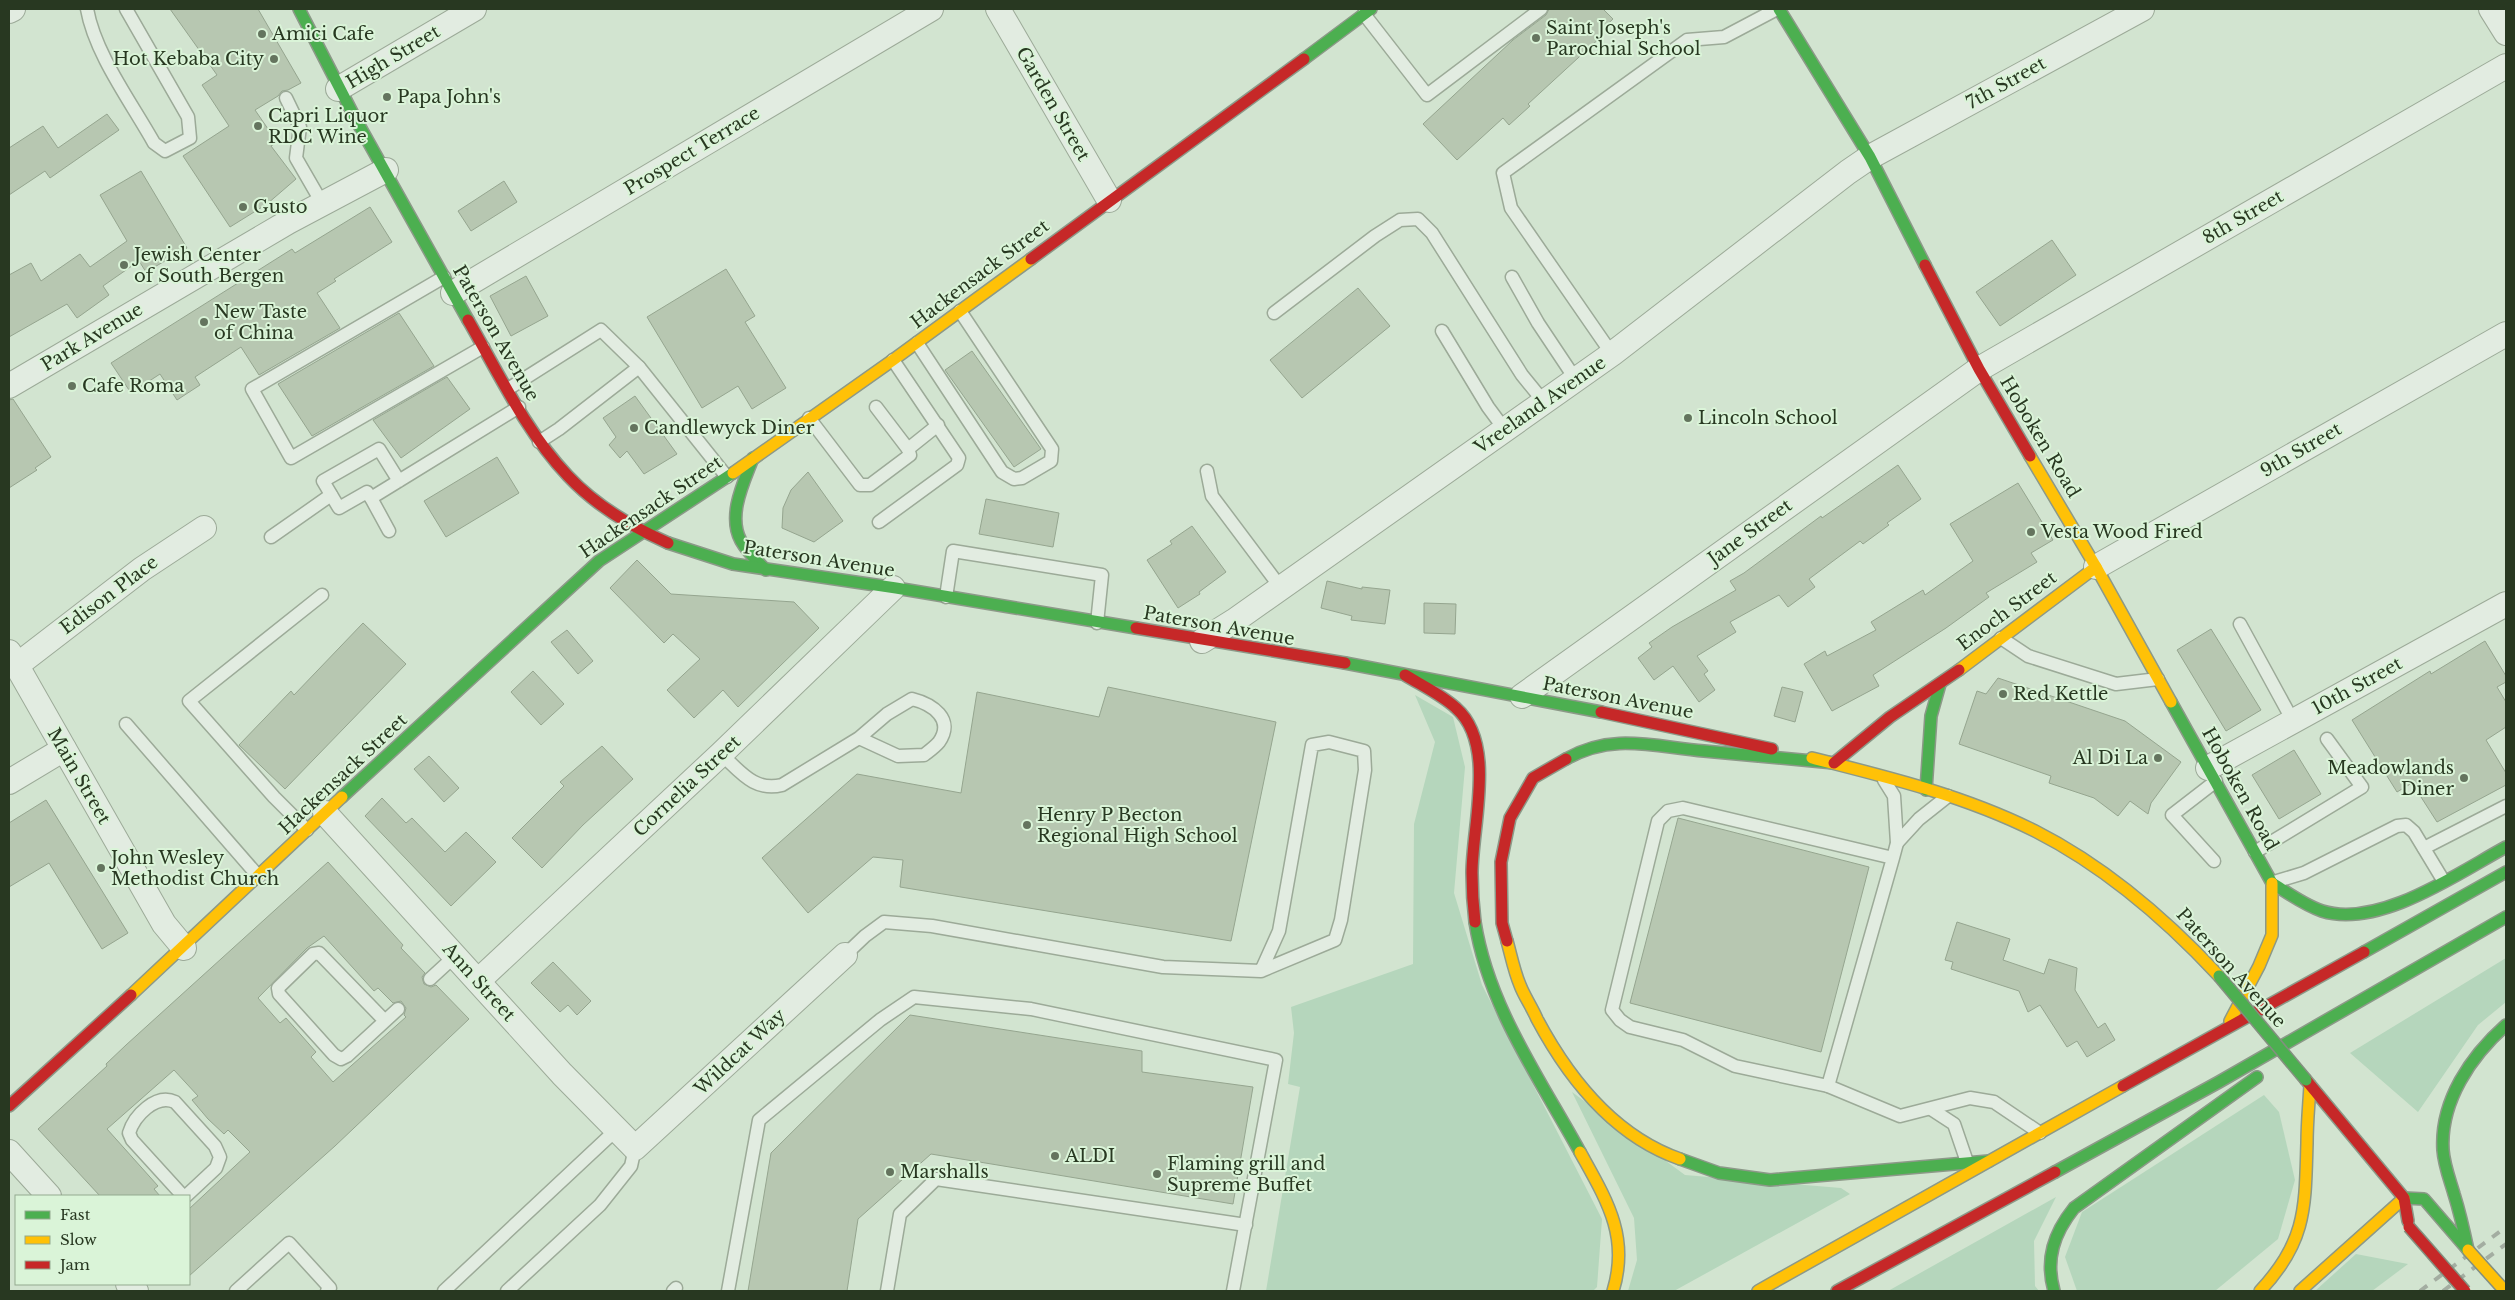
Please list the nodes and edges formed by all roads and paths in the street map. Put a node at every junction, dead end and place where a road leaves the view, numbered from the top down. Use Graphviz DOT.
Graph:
graph roads {
  1 [pos="13,9"];
  2 [pos="87,9"];
  3 [pos="126,9"];
  4 [pos="299,9"];
  5 [pos="474,9"];
  6 [pos="931,9"];
  7 [pos="998,9"];
  8 [pos="1542,9"];
  9 [pos="1778,9"];
  10 [pos="2142,9"];
  11 [pos="2491,9"];
  12 [pos="9,11"];
  13 [pos="1368,12"];
  14 [pos="2506,33"];
  15 [pos="2506,66"];
  16 [pos="338,89"];
  17 [pos="286,98"];
  18 [pos="1870,157"];
  19 [pos="386,170"];
  20 [pos="1108,200"];
  21 [pos="322,204"];
  22 [pos="1512,277"];
  23 [pos="448,285"];
  24 [pos="960,311"];
  25 [pos="1274,313"];
  26 [pos="1442,331"];
  27 [pos="2506,334"];
  28 [pos="917,343"];
  29 [pos="483,347"];
  30 [pos="1612,354"];
  31 [pos="893,360"];
  32 [pos="639,367"];
  33 [pos="1979,369"];
  34 [pos="1576,380"];
  35 [pos="9,386"];
  36 [pos="508,388"];
  37 [pos="1544,402"];
  38 [pos="519,407"];
  39 [pos="876,407"];
  40 [pos="809,418"];
  41 [pos="938,425"];
  42 [pos="1505,430"];
  43 [pos="539,442"];
  44 [pos="908,449"];
  45 [pos="753,458"];
  46 [pos="1207,471"];
  47 [pos="727,477"];
  48 [pos="399,481"];
  49 [pos="331,495"];
  50 [pos="371,498"];
  51 [pos="879,522"];
  52 [pos="204,528"];
  53 [pos="389,531"];
  54 [pos="642,533"];
  55 [pos="271,537"];
  56 [pos="2096,567"];
  57 [pos="766,570"];
  58 [pos="893,588"];
  59 [pos="1281,588"];
  60 [pos="322,594"];
  61 [pos="946,597"];
  62 [pos="2506,604"];
  63 [pos="1097,623"];
  64 [pos="2240,624"];
  65 [pos="2001,638"];
  66 [pos="1202,641"];
  67 [pos="13,659"];
  68 [pos="1406,675"];
  69 [pos="2158,679"];
  70 [pos="1940,684"];
  71 [pos="1522,696"];
  72 [pos="2293,721"];
  73 [pos="126,724"];
  74 [pos="859,738"];
  75 [pos="2327,739"];
  76 [pos="64,749"];
  77 [pos="721,754"];
  78 [pos="1834,763"];
  79 [pos="2212,775"];
  80 [pos="1882,777"];
  81 [pos="9,782"];
  82 [pos="1926,790"];
  83 [pos="1948,796"];
  84 [pos="2506,806"];
  85 [pos="325,813"];
  86 [pos="308,830"];
  87 [pos="1897,843"];
  88 [pos="2506,847"];
  89 [pos="2424,848"];
  90 [pos="2255,852"];
  91 [pos="1893,858"];
  92 [pos="2214,861"];
  93 [pos="2506,872"];
  94 [pos="259,877"];
  95 [pos="2443,880"];
  96 [pos="2272,882"];
  97 [pos="2506,917"];
  98 [pos="184,948"];
  99 [pos="845,955"];
  100 [pos="455,956"];
  101 [pos="1261,971"];
  102 [pos="430,979"];
  103 [pos="478,981"];
  104 [pos="2388,983"];
  105 [pos="398,1009"];
  106 [pos="384,1021"];
  107 [pos="2506,1025"];
  108 [pos="2228,1026"];
  109 [pos="2308,1083"];
  110 [pos="1828,1086"];
  111 [pos="9,1106"];
  112 [pos="1931,1109"];
  113 [pos="616,1130"];
  114 [pos="2040,1133"];
  115 [pos="635,1148"];
  116 [pos="9,1152"];
  117 [pos="1967,1162"];
  118 [pos="1988,1162"];
  119 [pos="48,1195"];
  120 [pos="183,1195"];
  121 [pos="185,1195"];
  122 [pos="2404,1198"];
  123 [pos="1246,1225"];
  124 [pos="2468,1250"];
  125 [pos="236,1291"];
  126 [pos="327,1291"];
  127 [pos="444,1291"];
  128 [pos="507,1291"];
  129 [pos="728,1291"];
  130 [pos="887,1291"];
  131 [pos="1234,1291"];
  132 [pos="1614,1291"];
  133 [pos="1758,1291"];
  134 [pos="1837,1291"];
  135 [pos="2054,1291"];
  136 [pos="2260,1291"];
  137 [pos="2300,1291"];
  138 [pos="2465,1291"];
  139 [pos="2505,1291"];
  1 -- 12 [label="street"];
  2 -- 3 [label="lane"];
  4 -- 16 [label="main road, Paterson Avenue"];
  5 -- 16 [label="street, High Street"];
  6 -- 23 [label="street, Prospect Terrace"];
  7 -- 20 [label="street, Garden Street"];
  8 -- 13 [label="lane"];
  9 -- 18 [label="main road, Hoboken Road"];
  9 -- 30 [label="lane"];
  10 -- 18 [label="street, 7th Street"];
  11 -- 14 [label="street"];
  13 -- 20 [label="main road, Hackensack Street"];
  15 -- 33 [label="street, 8th Street"];
  16 -- 19 [label="main road, Paterson Avenue"];
  17 -- 21 [label="lane"];
  18 -- 30 [label="street, Vreeland Avenue"];
  18 -- 33 [label="main road, Hoboken Road"];
  19 -- 21 [label="street, Park Avenue"];
  19 -- 23 [label="main road, Paterson Avenue"];
  20 -- 24 [label="main road, Hackensack Street"];
  21 -- 35 [label="street, Park Avenue"];
  22 -- 34 [label="lane"];
  23 -- 29 [label="main road, Paterson Avenue"];
  23 -- 29 [label="lane"];
  24 -- 28 [label="main road, Hackensack Street"];
  24 -- 28 [label="lane"];
  25 -- 37 [label="lane"];
  26 -- 42 [label="lane"];
  27 -- 56 [label="street, 9th Street"];
  28 -- 31 [label="main road, Hackensack Street"];
  29 -- 36 [label="main road, Paterson Avenue"];
  30 -- 34 [label="street, Vreeland Avenue"];
  31 -- 40 [label="main road, Hackensack Street"];
  31 -- 41 [label="lane"];
  32 -- 36 [label="lane"];
  32 -- 43 [label="lane"];
  32 -- 47 [label="lane"];
  33 -- 56 [label="main road, Hoboken Road"];
  33 -- 71 [label="street, Jane Street"];
  34 -- 37 [label="street, Vreeland Avenue"];
  36 -- 38 [label="main road, Paterson Avenue"];
  37 -- 42 [label="street, Vreeland Avenue"];
  38 -- 43 [label="main road, Paterson Avenue"];
  38 -- 48 [label="lane"];
  39 -- 44 [label="lane"];
  40 -- 44 [label="lane"];
  40 -- 45 [label="main road, Hackensack Street"];
  41 -- 44 [label="lane"];
  41 -- 51 [label="lane"];
  42 -- 59 [label="street, Vreeland Avenue"];
  43 -- 54 [label="main road, Paterson Avenue"];
  45 -- 47 [label="main road, Hackensack Street"];
  45 -- 57 [label="main road"];
  46 -- 59 [label="lane"];
  47 -- 54 [label="main road, Hackensack Street"];
  48 -- 49 [label="lane"];
  48 -- 50 [label="lane"];
  49 -- 50 [label="lane"];
  49 -- 55 [label="lane"];
  50 -- 53 [label="lane"];
  52 -- 67 [label="street, Edison Place"];
  54 -- 57 [label="main road, Paterson Avenue"];
  54 -- 85 [label="main road, Hackensack Street"];
  56 -- 65 [label="main road, Enoch Street"];
  56 -- 69 [label="main road, Hoboken Road"];
  57 -- 58 [label="main road, Paterson Avenue"];
  58 -- 61 [label="main road, Paterson Avenue"];
  58 -- 77 [label="street, Cornelia Street"];
  59 -- 66 [label="street, Vreeland Avenue"];
  60 -- 86 [label="lane"];
  61 -- 63 [label="main road, Paterson Avenue"];
  61 -- 63 [label="lane"];
  62 -- 72 [label="street, 10th Street"];
  63 -- 66 [label="main road, Paterson Avenue"];
  64 -- 72 [label="lane"];
  65 -- 69 [label="lane"];
  65 -- 70 [label="main road, Enoch Street"];
  66 -- 68 [label="main road, Paterson Avenue"];
  67 -- 76 [label="street, Main Street"];
  68 -- 71 [label="main road, Paterson Avenue"];
  68 -- 132 [label="main road"];
  69 -- 79 [label="main road, Hoboken Road"];
  70 -- 78 [label="main road, Enoch Street"];
  70 -- 82 [label="main road"];
  71 -- 78 [label="main road, Paterson Avenue"];
  72 -- 79 [label="street, 10th Street"];
  73 -- 94 [label="lane"];
  74 -- 74 [label="lane"];
  74 -- 77 [label="lane"];
  75 -- 90 [label="lane"];
  76 -- 81 [label="street"];
  76 -- 98 [label="street, Main Street"];
  77 -- 103 [label="street, Cornelia Street"];
  78 -- 80 [label="main road, Paterson Avenue"];
  78 -- 117 [label="main road"];
  79 -- 90 [label="main road, Hoboken Road"];
  79 -- 92 [label="lane"];
  80 -- 82 [label="main road, Paterson Avenue"];
  80 -- 87 [label="lane"];
  82 -- 83 [label="main road, Paterson Avenue"];
  83 -- 87 [label="lane"];
  83 -- 109 [label="main road, Paterson Avenue, bridge"];
  84 -- 89 [label="lane"];
  85 -- 86 [label="main road, Hackensack Street"];
  85 -- 100 [label="street, Ann Street"];
  86 -- 94 [label="main road, Hackensack Street"];
  87 -- 91 [label="lane"];
  88 -- 95 [label="main road"];
  89 -- 95 [label="lane"];
  89 -- 96 [label="lane"];
  90 -- 96 [label="main road, Hoboken Road"];
  91 -- 110 [label="lane"];
  91 -- 110 [label="lane"];
  93 -- 108 [label="main road"];
  94 -- 98 [label="main road, Hackensack Street"];
  95 -- 96 [label="main road"];
  96 -- 108 [label="main road"];
  97 -- 104 [label="main road"];
  98 -- 111 [label="main road, Hackensack Street"];
  99 -- 101 [label="lane"];
  99 -- 115 [label="street, Wildcat Way"];
  100 -- 102 [label="lane"];
  100 -- 103 [label="street, Ann Street"];
  101 -- 101 [label="lane"];
  103 -- 113 [label="street, Ann Street"];
  104 -- 134 [label="main road"];
  104 -- 135 [label="main road"];
  105 -- 106 [label="lane"];
  106 -- 106 [label="lane"];
  107 -- 124 [label="main road"];
  108 -- 114 [label="main road"];
  109 -- 122 [label="main road, Paterson Avenue"];
  109 -- 136 [label="main road"];
  110 -- 112 [label="lane"];
  112 -- 114 [label="lane"];
  112 -- 117 [label="lane"];
  113 -- 115 [label="street, Ann Street"];
  113 -- 127 [label="lane"];
  114 -- 118 [label="main road"];
  115 -- 128 [label="lane"];
  116 -- 119 [label="street"];
  117 -- 118 [label="main road"];
  118 -- 133 [label="main road"];
  120 -- 121 [label="lane"];
  122 -- 124 [label="main road"];
  122 -- 137 [label="main road"];
  122 -- 138 [label="main road, bridge"];
  123 -- 129 [label="lane"];
  123 -- 130 [label="lane"];
  123 -- 131 [label="lane"];
  124 -- 139 [label="main road, bridge"];
  125 -- 126 [label="lane"];
}
